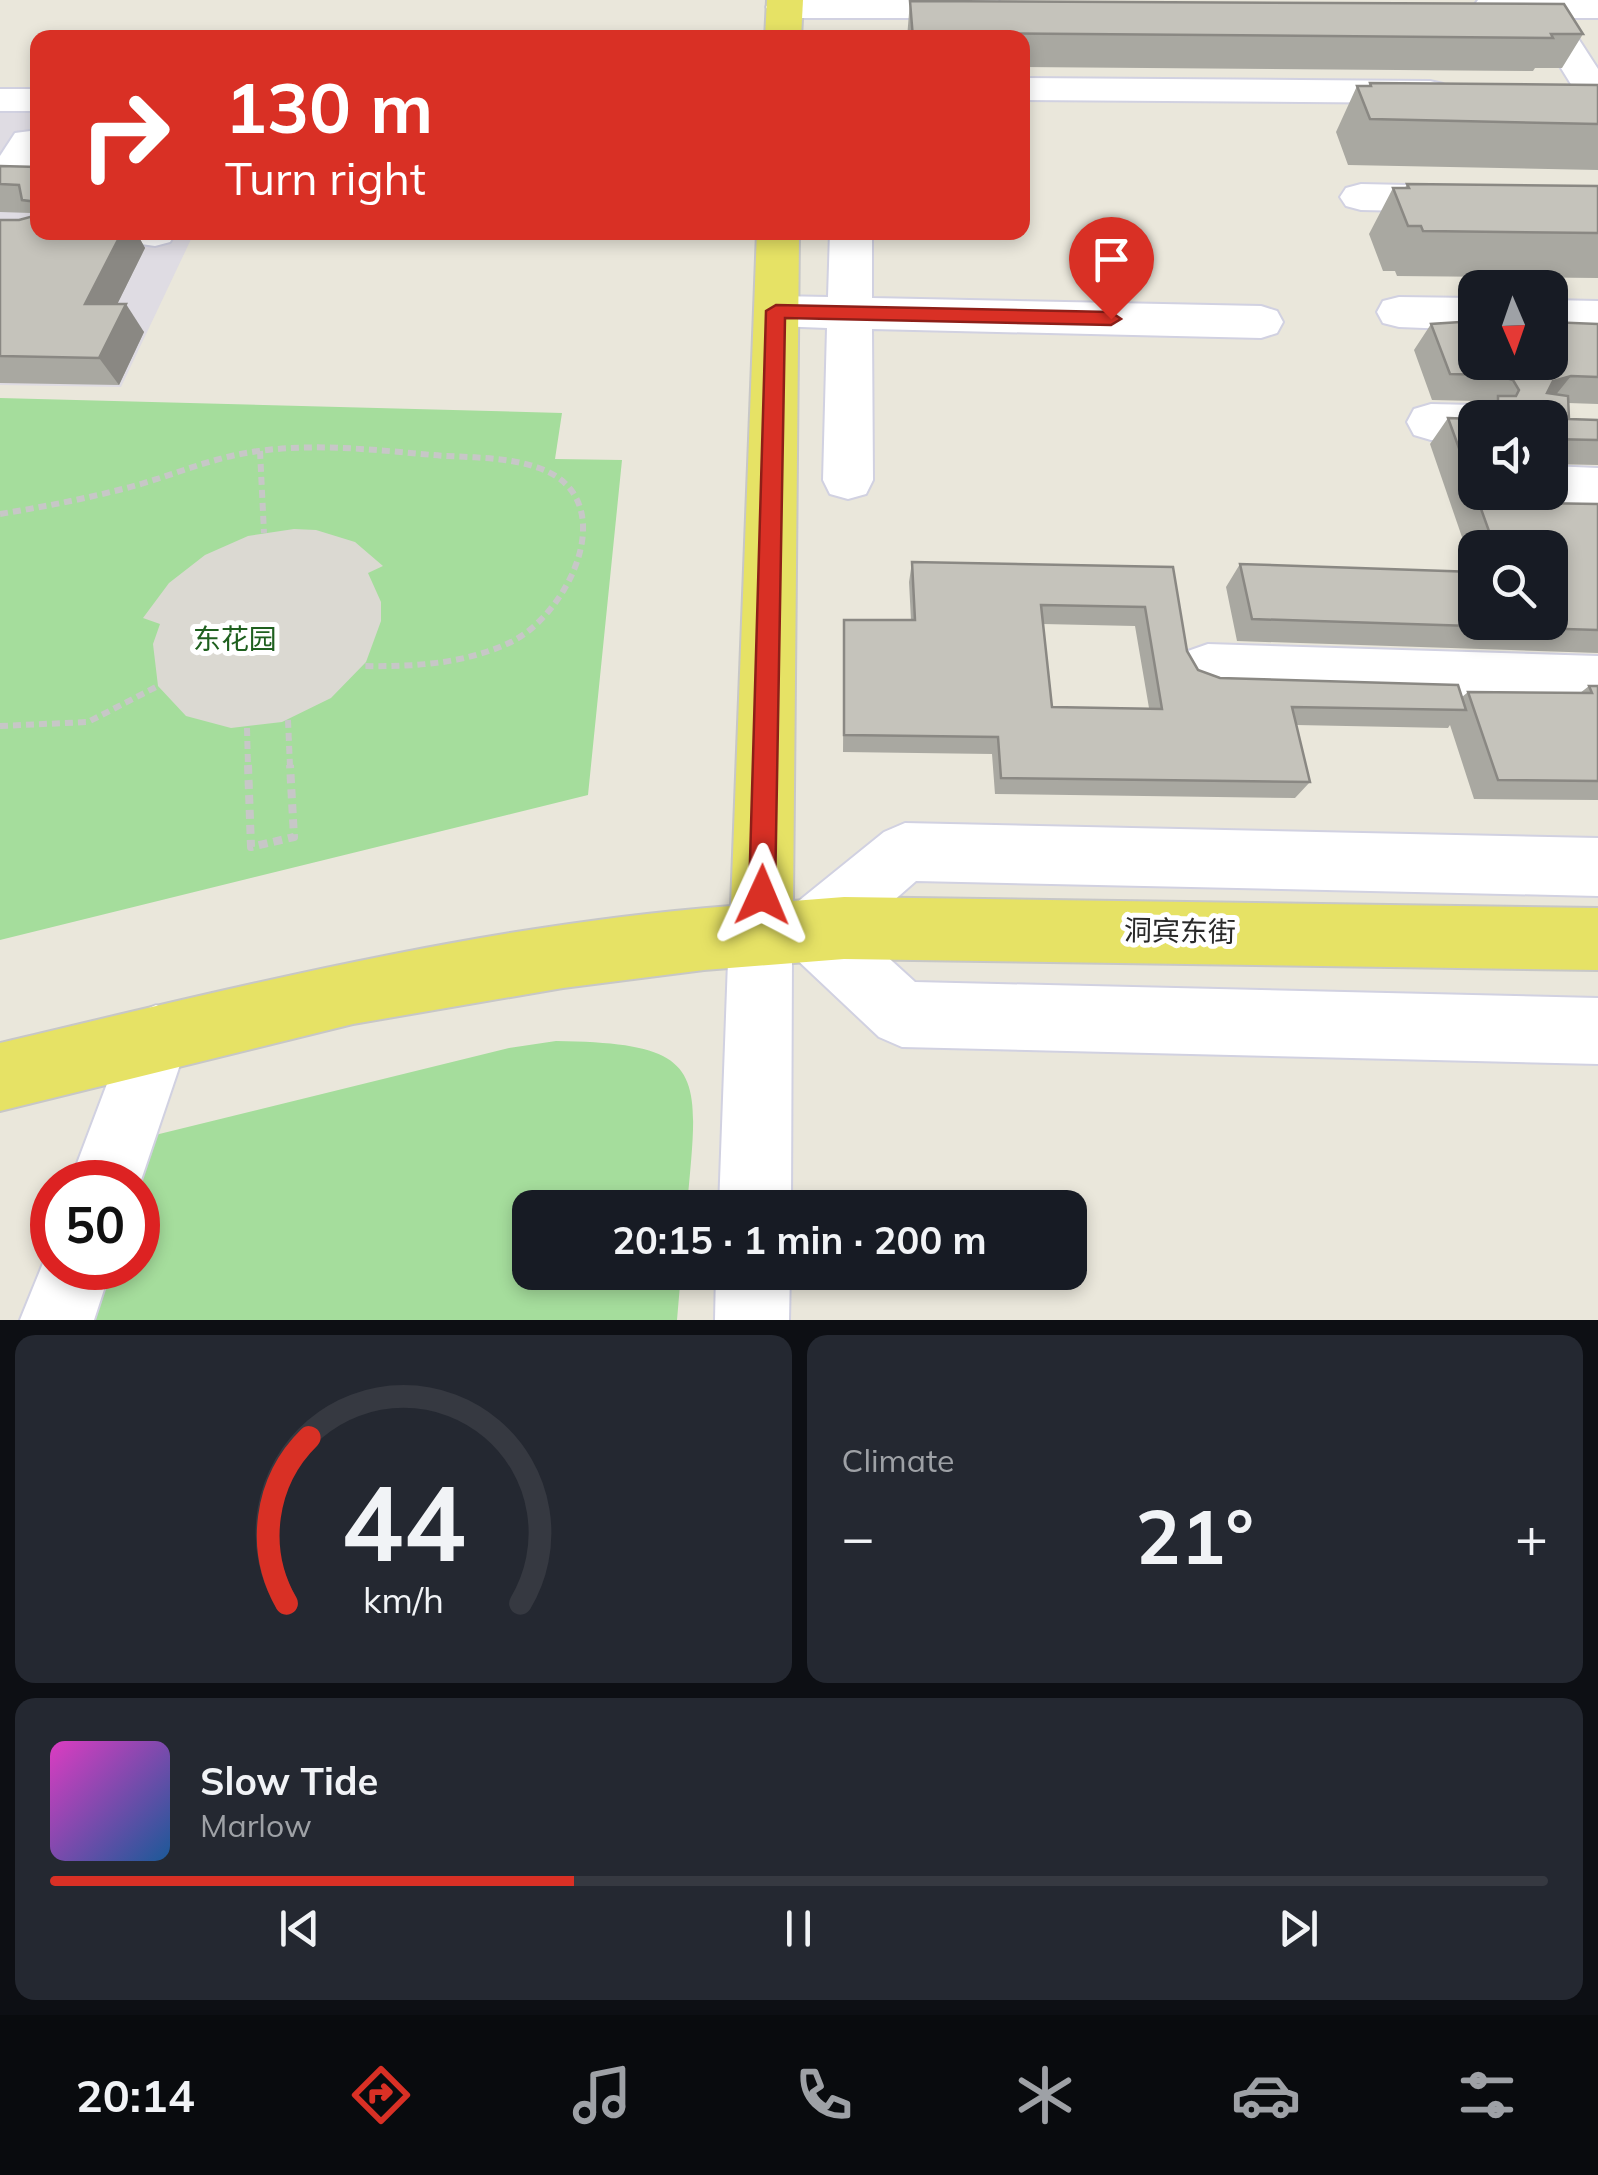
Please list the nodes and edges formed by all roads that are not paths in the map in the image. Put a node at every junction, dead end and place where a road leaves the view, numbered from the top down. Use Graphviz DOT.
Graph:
graph roads {
  1 [pos="1540,5"];
  2 [pos="1014,7"];
  3 [pos="1462,7"];
  4 [pos="1598,7"];
  5 [pos="784,15"];
  6 [pos="1030,87"];
  7 [pos="1462,93"];
  8 [pos="1557,94"];
  9 [pos="1597,94"];
  10 [pos="0,100"];
  11 [pos="30,100"];
  12 [pos="1030,120"];
  13 [pos="1302,125"];
  14 [pos="30,142"];
  15 [pos="0,188"];
  16 [pos="1361,197"];
  17 [pos="1598,202"];
  18 [pos="778,240"];
  19 [pos="851,240"];
  20 [pos="776,311"];
  21 [pos="1400,312"];
  22 [pos="850,313"];
  23 [pos="1458,314"];
  24 [pos="1568,316"];
  25 [pos="1598,317"];
  26 [pos="1261,322"];
  27 [pos="848,480"];
  28 [pos="1568,486"];
  29 [pos="1598,486"];
  30 [pos="1208,668"];
  31 [pos="1598,680"];
  32 [pos="1598,867"];
  33 [pos="787,932"];
  34 [pos="1598,940"];
  35 [pos="1598,1031"];
  36 [pos="156,1038"];
  37 [pos="0,1076"];
  38 [pos="113,1160"];
  39 [pos="756,1190"];
  40 [pos="67,1290"];
  41 [pos="753,1290"];
  42 [pos="56,1320"];
  43 [pos="752,1320"];
  1 -- 3 [label="street"];
  1 -- 4 [label="street"];
  1 -- 9 [label="street"];
  2 -- 5 [label="street"];
  6 -- 7 [label="street"];
  8 -- 9 [label="street"];
  10 -- 11 [label="street"];
  12 -- 13 [label="street"];
  14 -- 15 [label="street"];
  16 -- 17 [label="street"];
  18 -- 20 [label="main road"];
  19 -- 22 [label="street"];
  20 -- 22 [label="street"];
  20 -- 33 [label="main road"];
  21 -- 23 [label="street"];
  22 -- 26 [label="street"];
  22 -- 27 [label="street"];
  24 -- 25 [label="street"];
  28 -- 29 [label="street"];
  30 -- 31 [label="street"];
  32 -- 33 [label="street"];
  33 -- 34 [label="main road, 洞宾东街"];
  33 -- 35 [label="street"];
  33 -- 36 [label="main road, 洞宾东街"];
  33 -- 39 [label="street"];
  36 -- 37 [label="main road, 洞宾东街"];
  36 -- 38 [label="street"];
  40 -- 42 [label="street"];
  41 -- 43 [label="street"];
}
